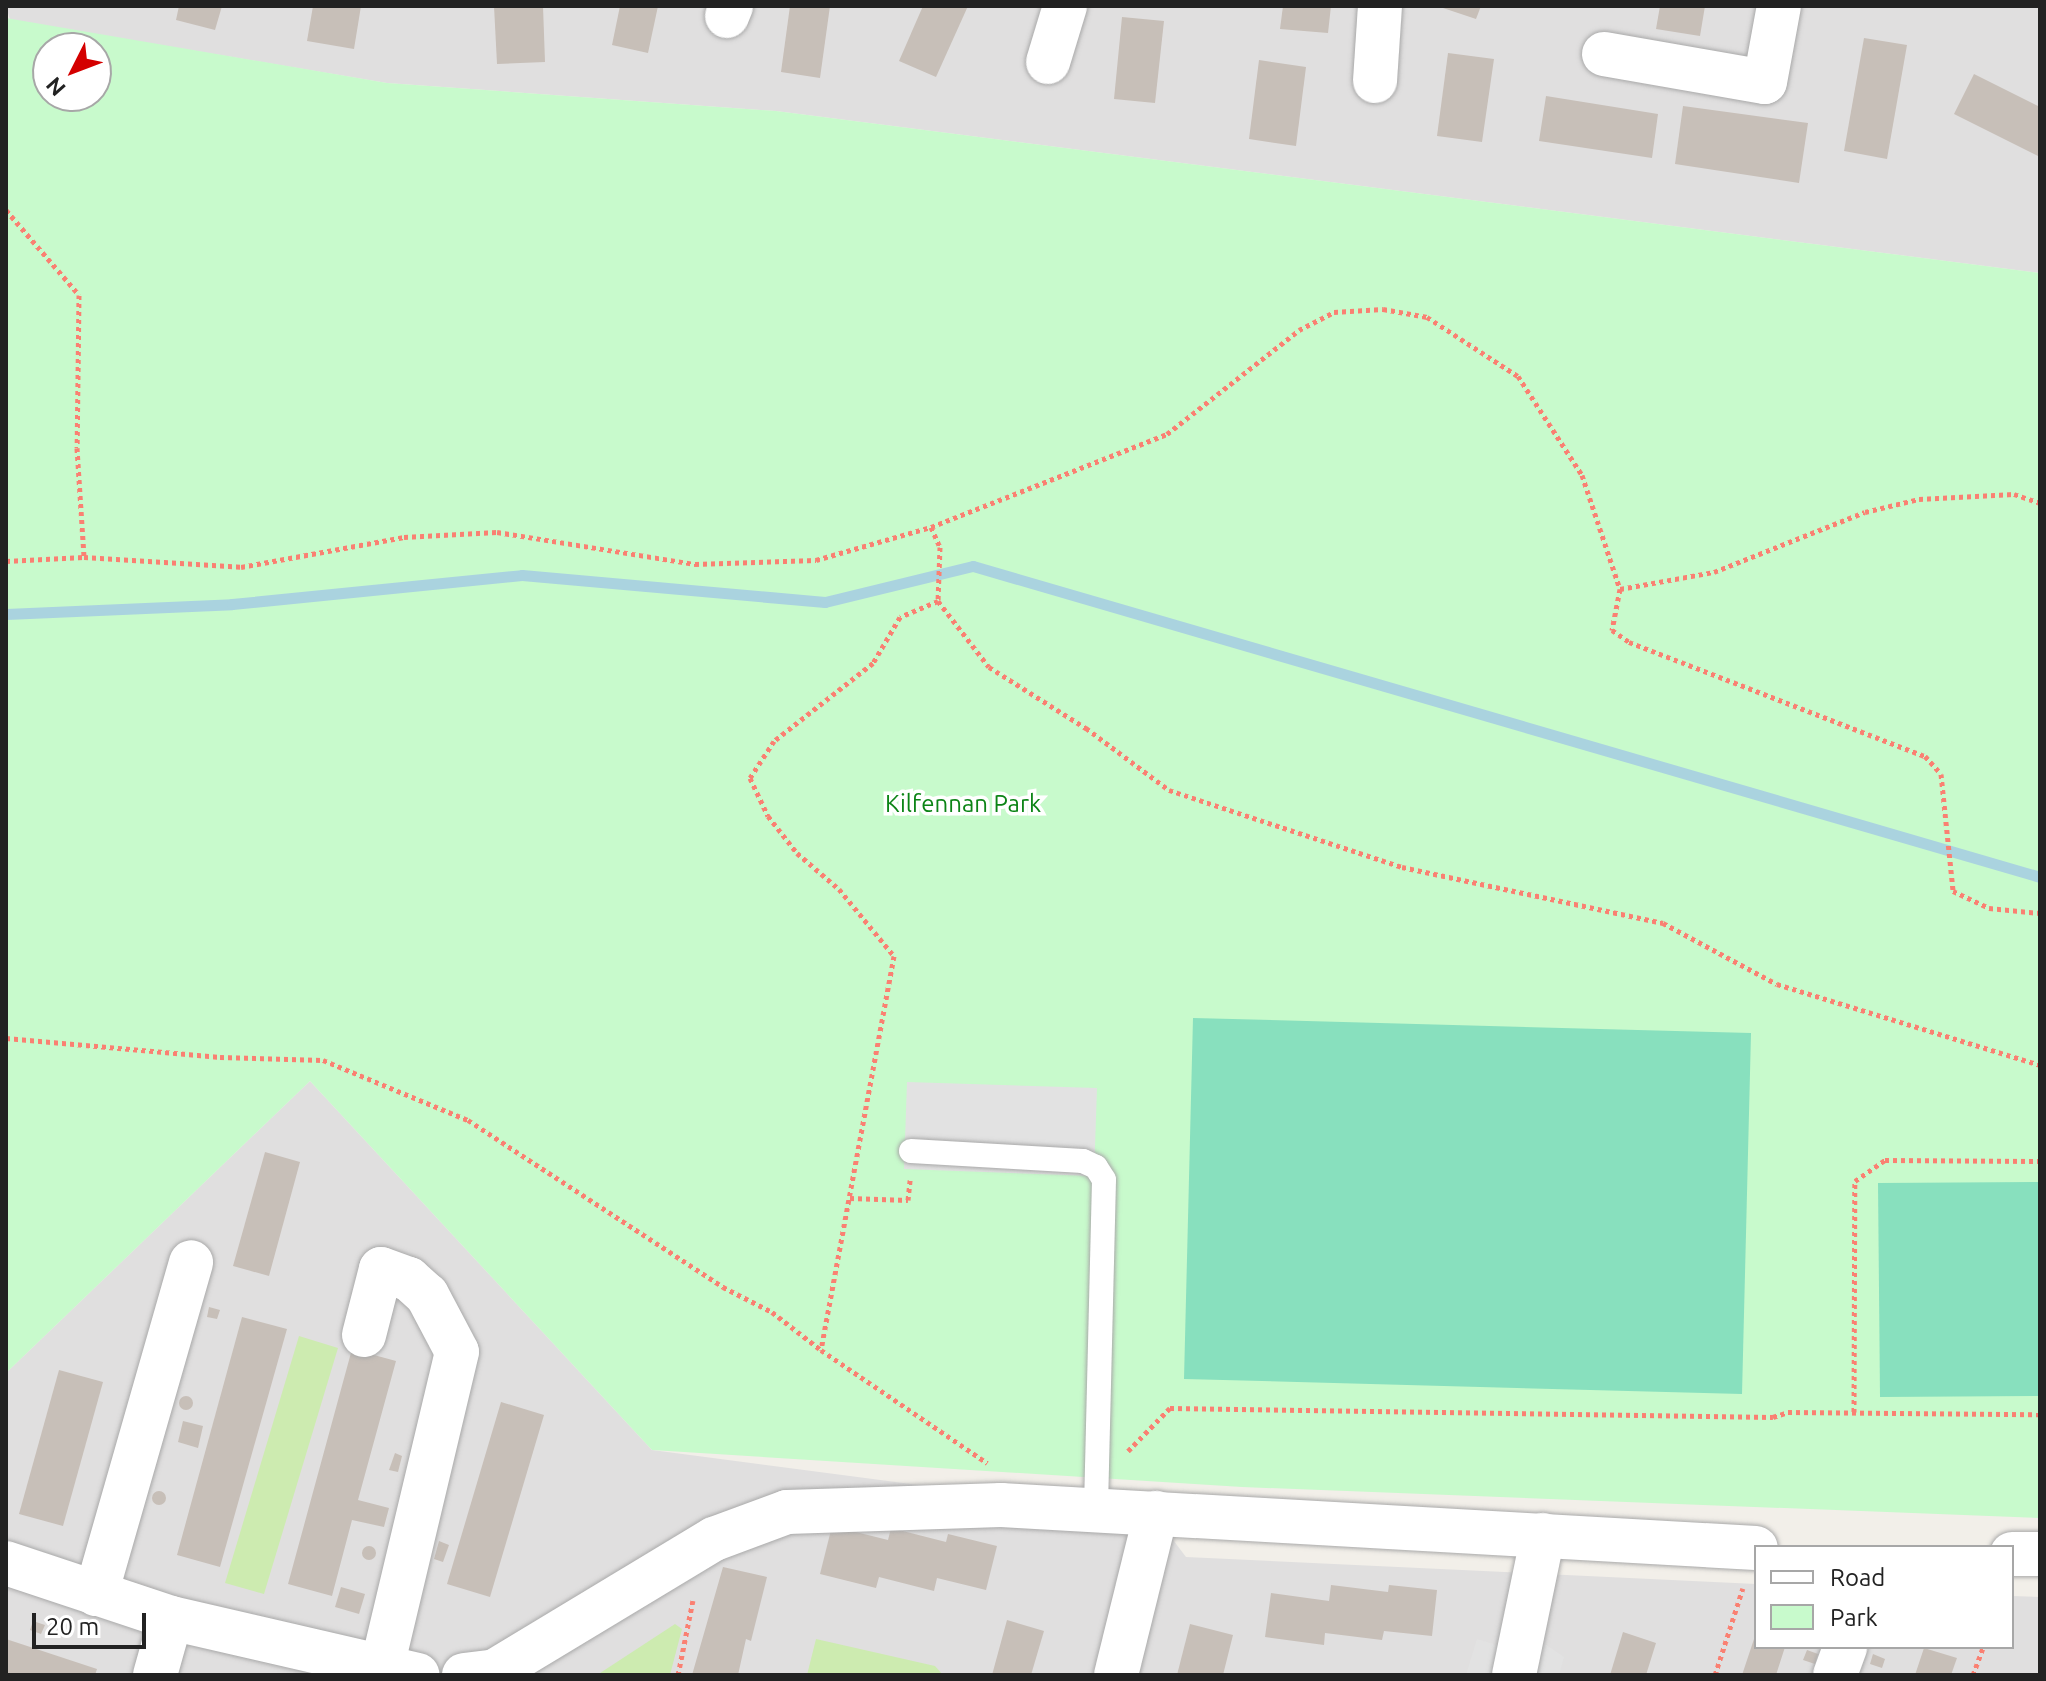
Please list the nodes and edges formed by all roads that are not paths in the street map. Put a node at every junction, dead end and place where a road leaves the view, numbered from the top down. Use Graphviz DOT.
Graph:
graph roads {
  1 [pos="1065,6"];
  2 [pos="1380,6"];
  3 [pos="1779,6"];
  4 [pos="1604,54"];
  5 [pos="1048,62"];
  6 [pos="1375,81"];
  7 [pos="911,1151"];
  8 [pos="191,1262"];
  9 [pos="364,1335"];
  10 [pos="1096,1511"];
  11 [pos="1156,1513"];
  12 [pos="1543,1535"];
  13 [pos="1754,1548"];
  14 [pos="2014,1554"];
  15 [pos="2040,1554"];
  16 [pos="6,1563"];
  17 [pos="96,1594"];
  18 [pos="171,1618"];
  19 [pos="1844,1649"];
  20 [pos="399,1672"];
  21 [pos="155,1675"];
  22 [pos="464,1675"];
  23 [pos="1116,1675"];
  24 [pos="1514,1675"];
  25 [pos="1835,1675"];
  1 -- 5 [label="street"];
  2 -- 6 [label="street"];
  3 -- 4 [label="street"];
  7 -- 10 [label="lane"];
  8 -- 17 [label="street"];
  9 -- 20 [label="street"];
  10 -- 11 [label="street"];
  10 -- 22 [label="street"];
  11 -- 12 [label="street"];
  11 -- 23 [label="street"];
  12 -- 13 [label="street"];
  12 -- 24 [label="street"];
  14 -- 15 [label="street"];
  16 -- 17 [label="street"];
  17 -- 18 [label="street"];
  18 -- 20 [label="street"];
  18 -- 21 [label="street"];
  19 -- 25 [label="street"];
}
